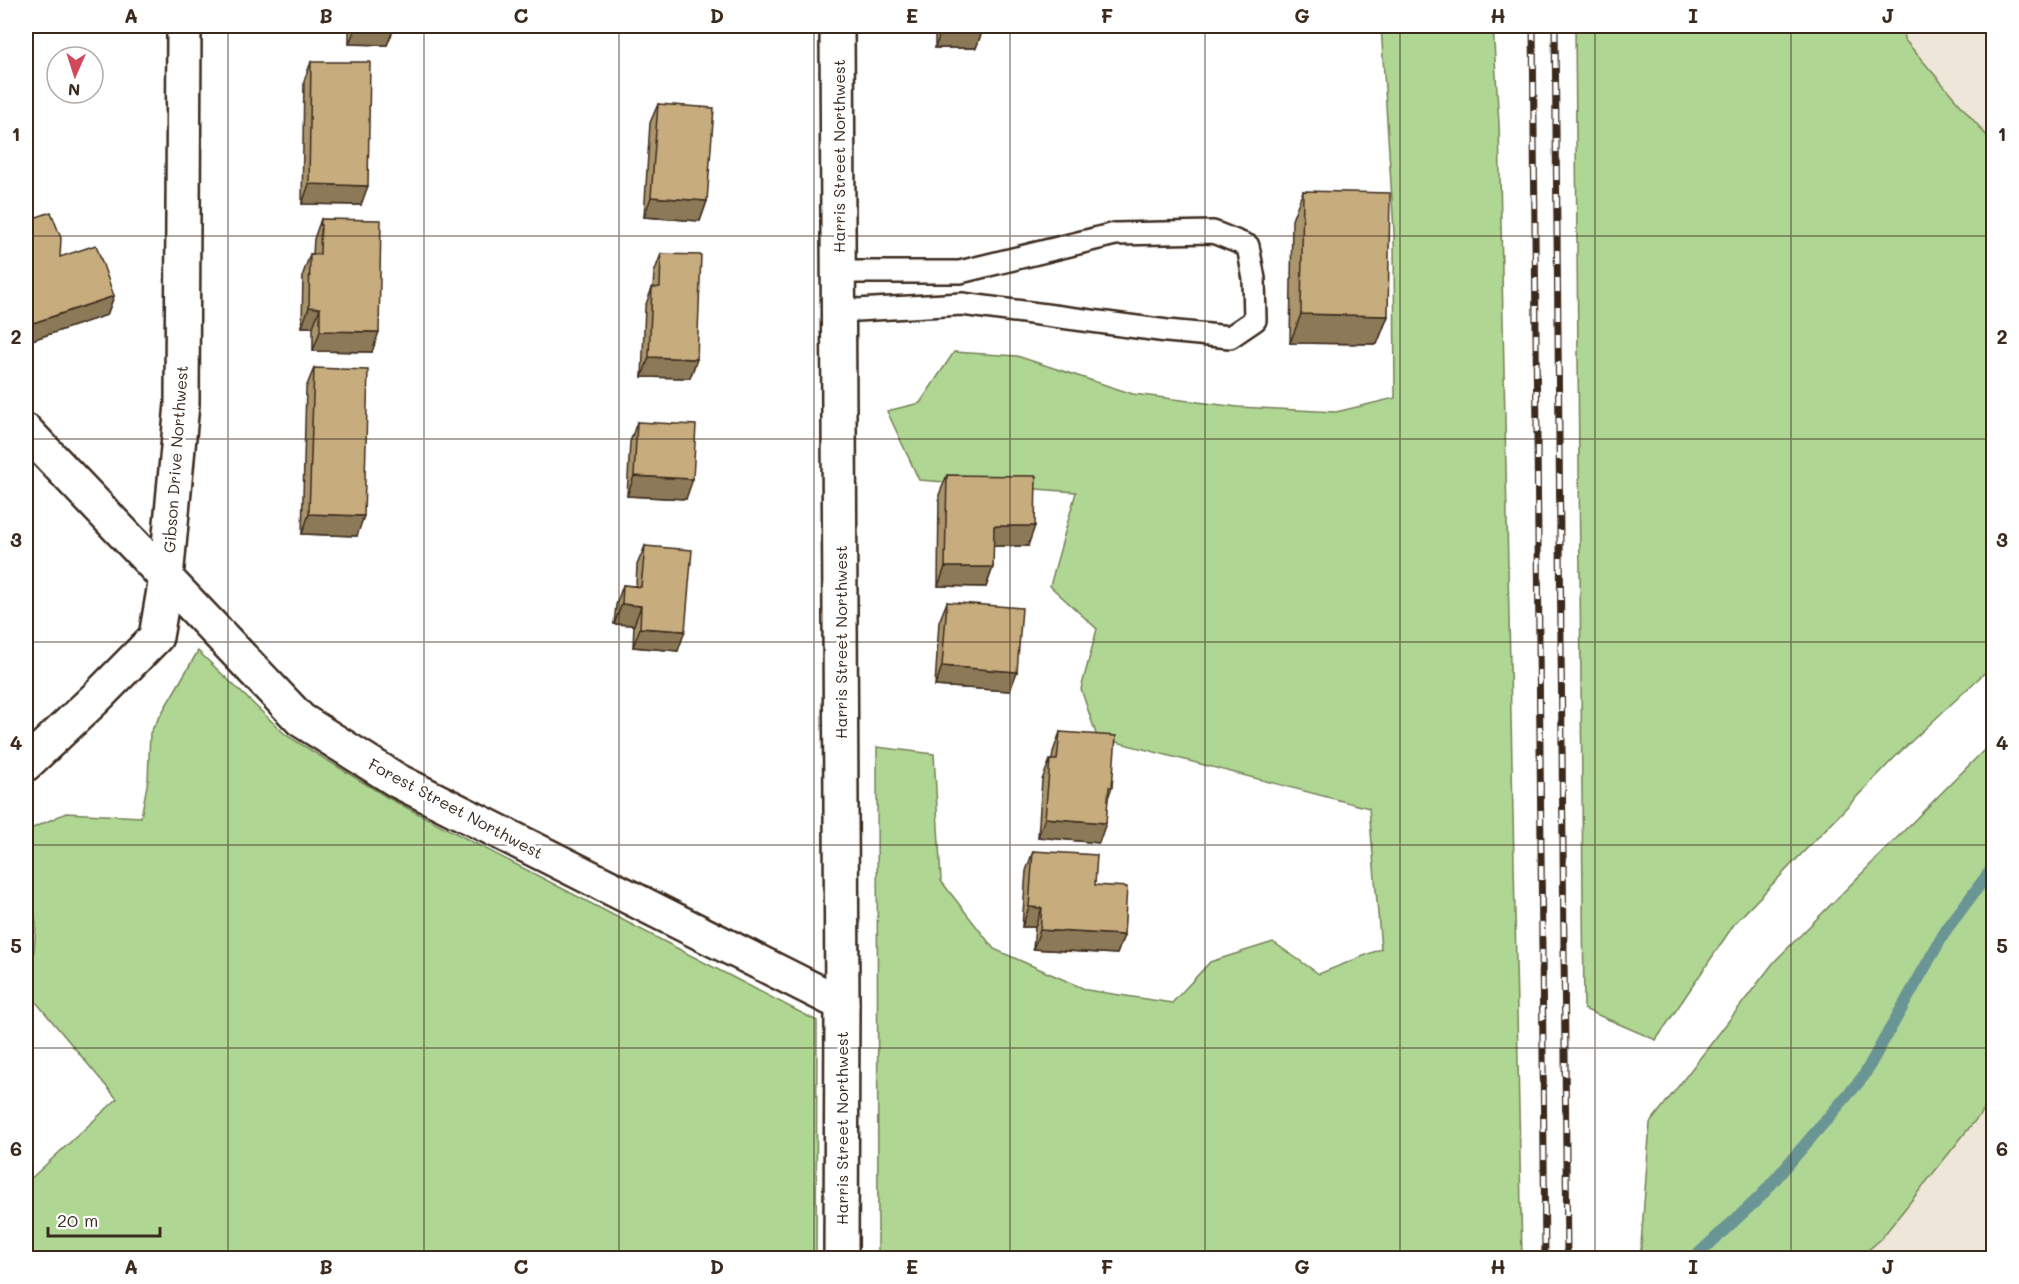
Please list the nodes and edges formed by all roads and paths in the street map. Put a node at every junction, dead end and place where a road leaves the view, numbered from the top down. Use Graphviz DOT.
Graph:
graph roads {
  1 [pos="184,26"];
  2 [pos="837,26"];
  3 [pos="838,272"];
  4 [pos="960,272"];
  5 [pos="962,304"];
  6 [pos="839,311"];
  7 [pos="26,431"];
  8 [pos="166,578"];
  9 [pos="26,764"];
  10 [pos="842,1004"];
  11 [pos="841,1258"];
  1 -- 8 [label="street, Gibson Drive Northwest"];
  2 -- 3 [label="street, Harris Street Northwest"];
  3 -- 4 [label="lane"];
  3 -- 6 [label="street, Harris Street Northwest"];
  4 -- 5 [label="lane"];
  4 -- 5 [label="lane"];
  5 -- 6 [label="lane"];
  6 -- 10 [label="street, Harris Street Northwest"];
  7 -- 8 [label="street, Forest Street Northwest"];
  8 -- 9 [label="street, Gibson Drive Northwest"];
  8 -- 10 [label="street, Forest Street Northwest"];
  10 -- 11 [label="street, Harris Street Northwest"];
}
